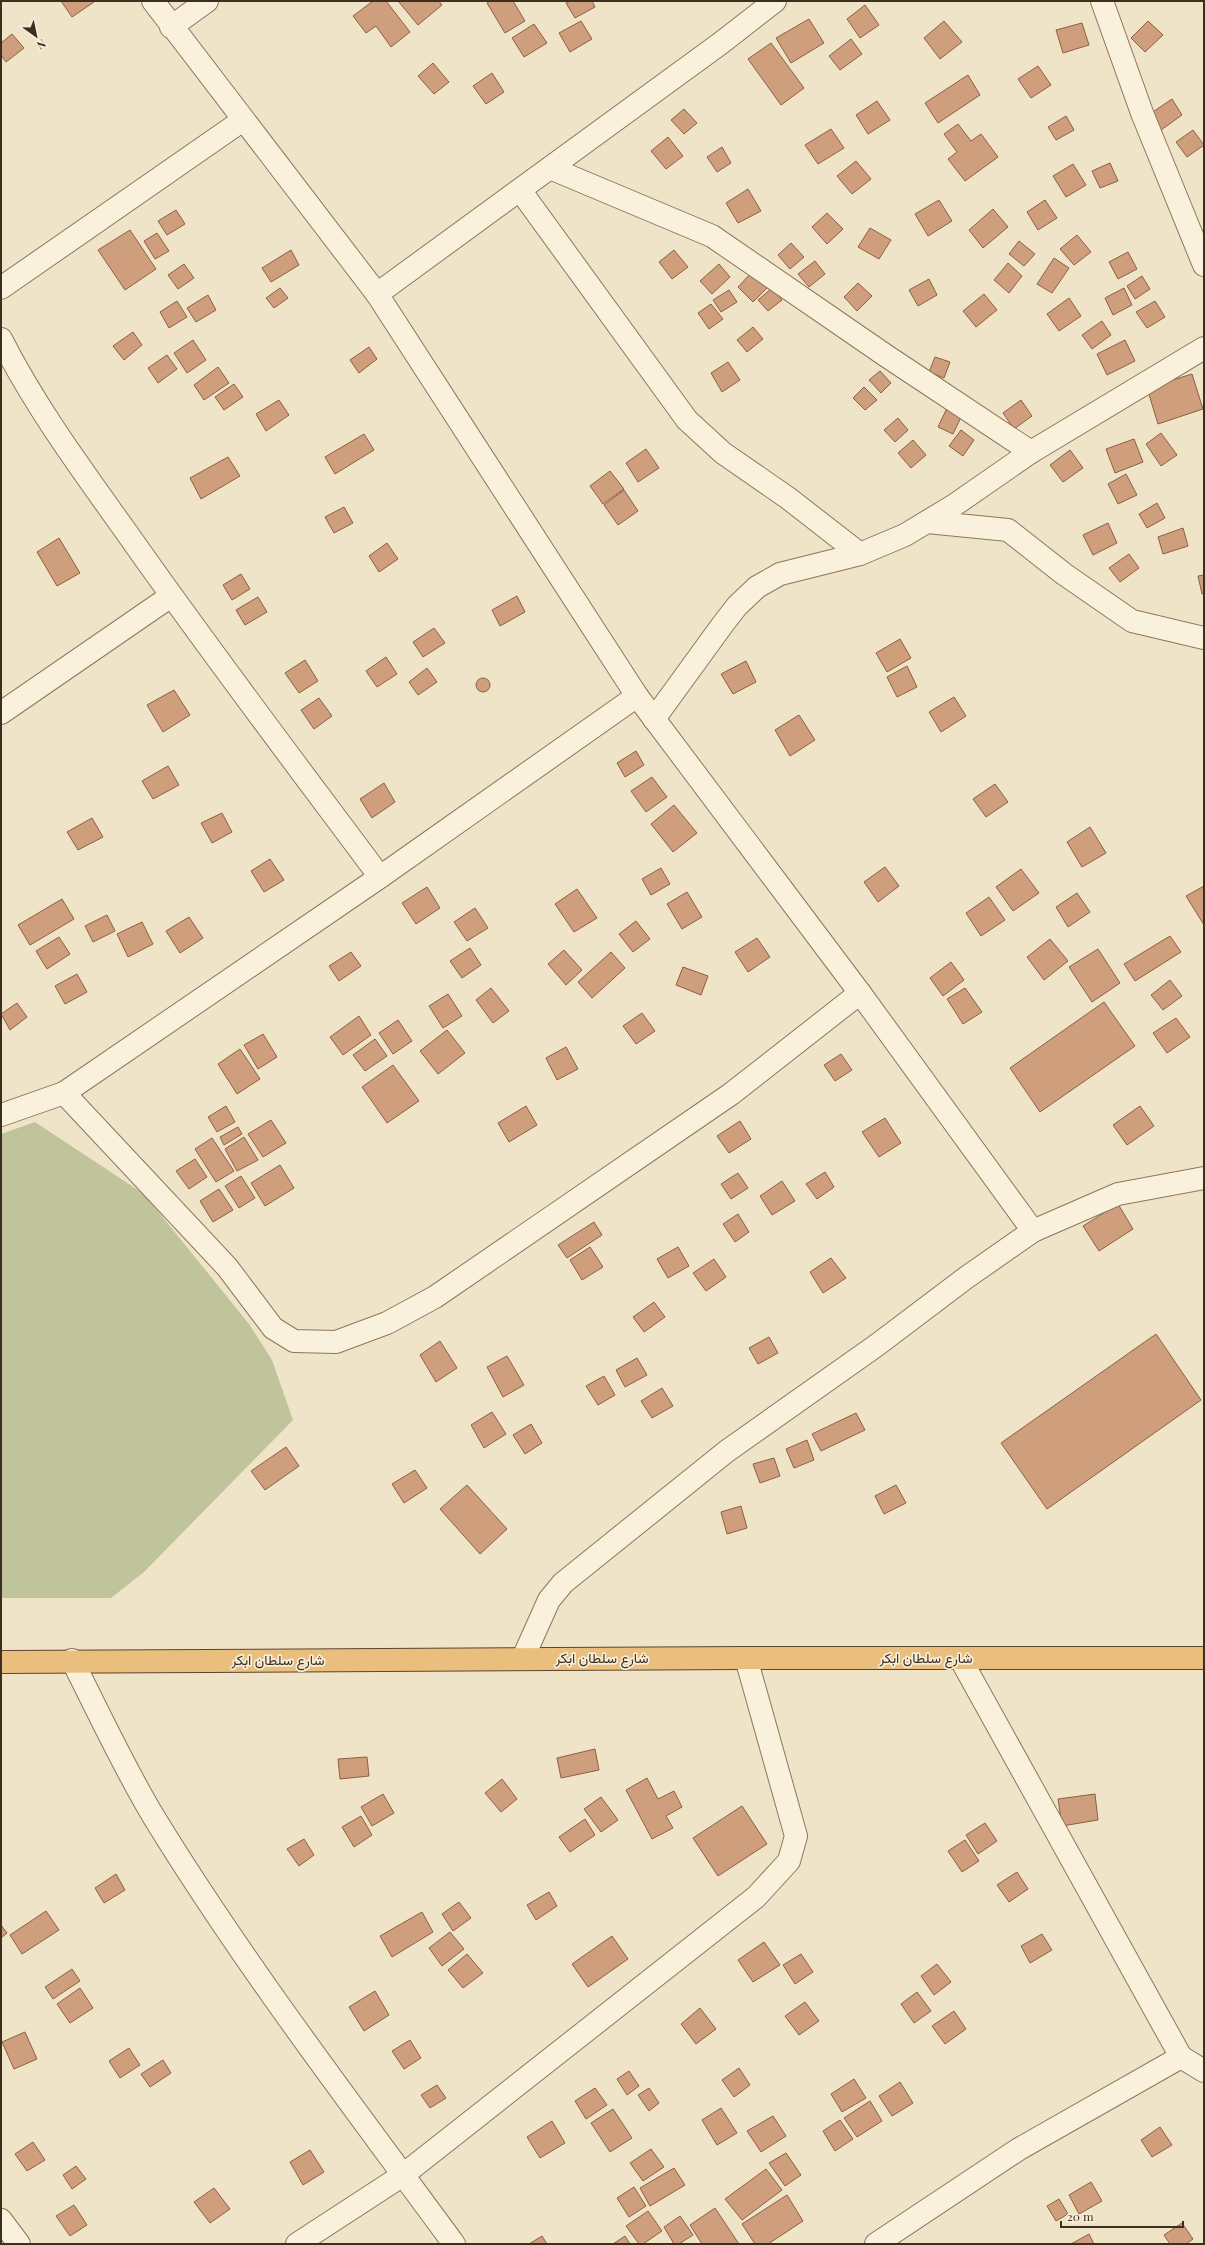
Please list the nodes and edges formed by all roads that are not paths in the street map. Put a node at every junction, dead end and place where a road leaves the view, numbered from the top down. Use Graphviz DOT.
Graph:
graph roads {
  1 [pos="153,1"];
  2 [pos="207,1"];
  3 [pos="775,1"];
  4 [pos="1102,1"];
  5 [pos="171,27"];
  6 [pos="243,120"];
  7 [pos="550,168"];
  8 [pos="520,190"];
  9 [pos="1204,264"];
  10 [pos="1,288"];
  11 [pos="376,294"];
  12 [pos="1,339"];
  13 [pos="1204,348"];
  14 [pos="1031,452"];
  15 [pos="927,522"];
  16 [pos="860,554"];
  17 [pos="171,596"];
  18 [pos="1204,638"];
  19 [pos="637,696"];
  20 [pos="1,713"];
  21 [pos="654,718"];
  22 [pos="380,877"];
  23 [pos="860,993"];
  24 [pos="64,1093"];
  25 [pos="1,1115"];
  26 [pos="1204,1178"];
  27 [pos="1033,1231"];
  28 [pos="523,1658"];
  29 [pos="746,1658"];
  30 [pos="960,1658"];
  31 [pos="1204,1658"];
  32 [pos="72,1660"];
  33 [pos="1,1662"];
  34 [pos="1181,2057"];
  35 [pos="1204,2071"];
  36 [pos="404,2175"];
  37 [pos="1,2220"];
  38 [pos="19,2244"];
  39 [pos="297,2244"];
  40 [pos="454,2244"];
  41 [pos="876,2244"];
  1 -- 5 [label="street"];
  2 -- 5 [label="street"];
  3 -- 7 [label="street"];
  4 -- 9 [label="street"];
  5 -- 6 [label="street"];
  6 -- 10 [label="street"];
  6 -- 11 [label="street"];
  7 -- 8 [label="street"];
  7 -- 14 [label="street"];
  8 -- 11 [label="street"];
  8 -- 16 [label="street"];
  11 -- 19 [label="street"];
  12 -- 17 [label="street"];
  13 -- 14 [label="street"];
  14 -- 15 [label="street"];
  15 -- 16 [label="street"];
  15 -- 18 [label="street"];
  16 -- 21 [label="street"];
  17 -- 20 [label="street"];
  17 -- 22 [label="street"];
  19 -- 21 [label="street"];
  19 -- 22 [label="street"];
  21 -- 23 [label="street"];
  22 -- 24 [label="street"];
  23 -- 24 [label="street"];
  23 -- 27 [label="street"];
  24 -- 25 [label="street"];
  26 -- 27 [label="street"];
  27 -- 28 [label="street"];
  28 -- 29 [label="highway, شارع سلطان ابكر"];
  28 -- 32 [label="highway, شارع سلطان ابكر"];
  29 -- 30 [label="highway, شارع سلطان ابكر"];
  29 -- 36 [label="street"];
  30 -- 31 [label="highway, شارع سلطان ابكر"];
  30 -- 34 [label="street"];
  32 -- 33 [label="highway, شارع سلطان ابكر"];
  32 -- 36 [label="street"];
  34 -- 35 [label="street"];
  34 -- 41 [label="street"];
  36 -- 39 [label="street"];
  36 -- 40 [label="street"];
  37 -- 38 [label="street"];
}
